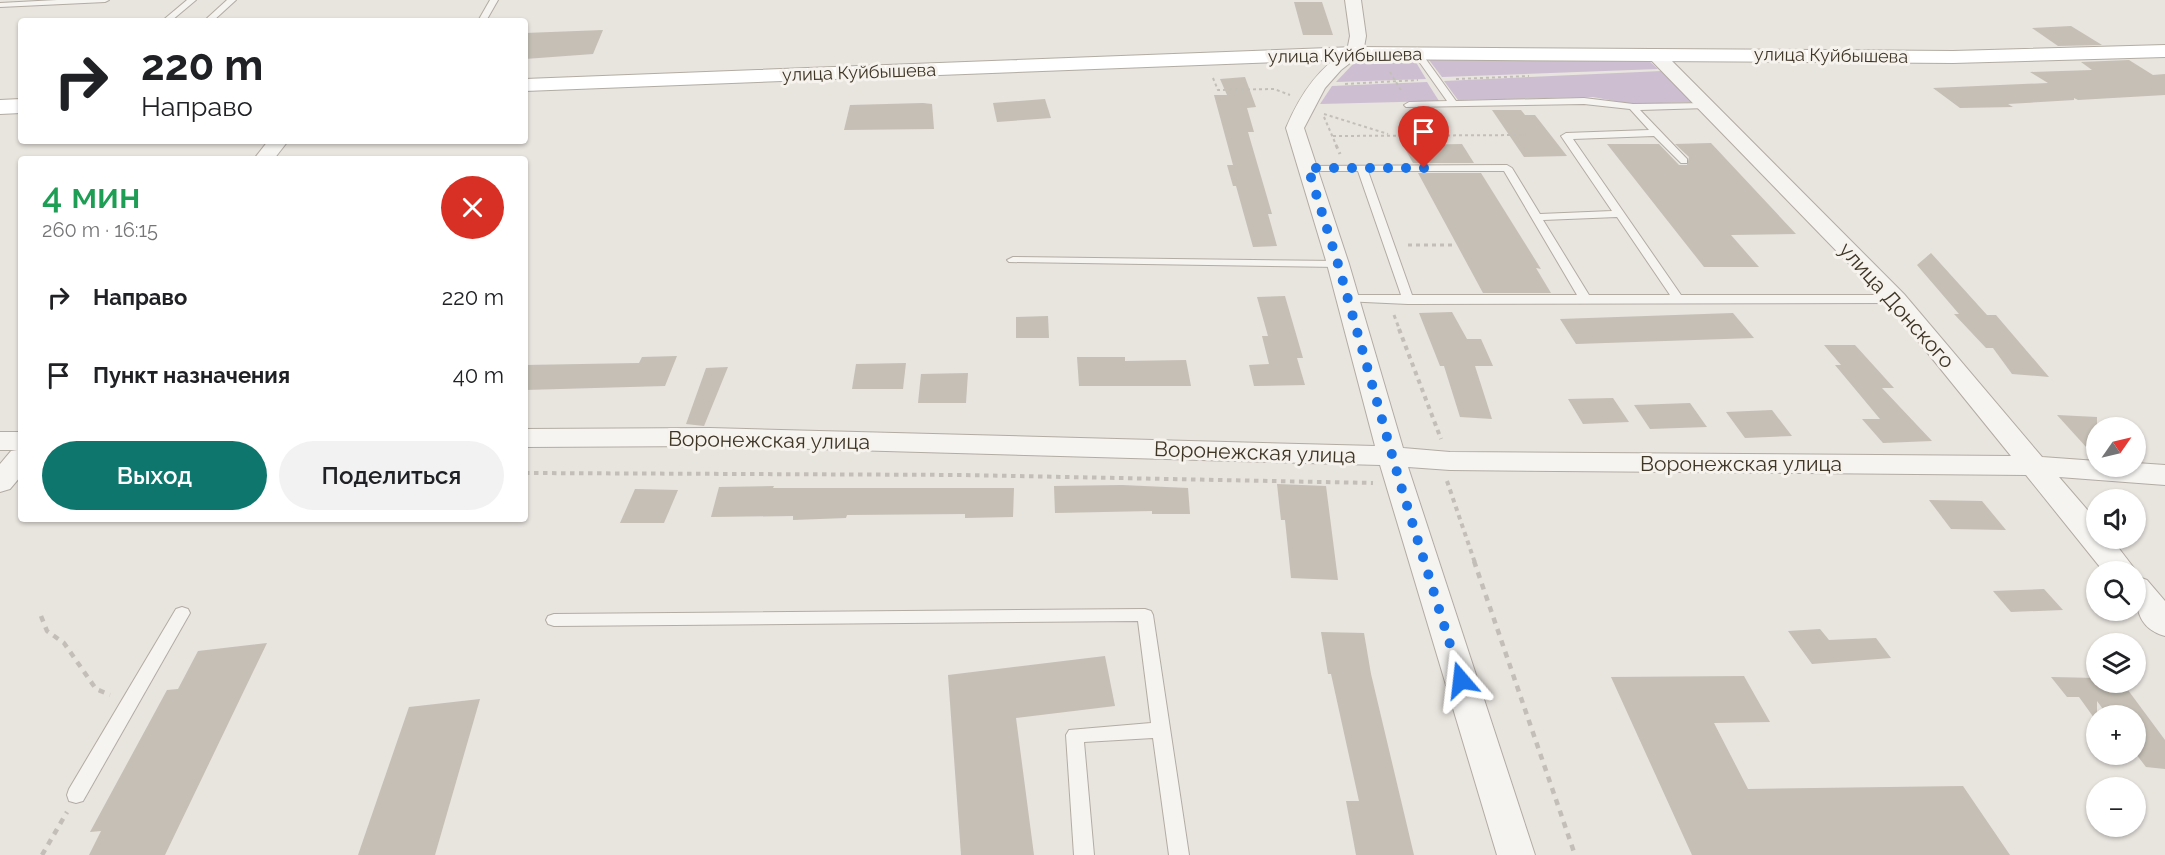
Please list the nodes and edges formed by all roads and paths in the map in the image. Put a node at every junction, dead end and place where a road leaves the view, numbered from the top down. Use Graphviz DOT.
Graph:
graph roads {
  1 [pos="105,0"];
  2 [pos="192,0"];
  3 [pos="232,0"];
  4 [pos="494,0"];
  5 [pos="1353,0"];
  6 [pos="0,5"];
  7 [pos="170,18"];
  8 [pos="211,18"];
  9 [pos="484,18"];
  10 [pos="2165,51"];
  11 [pos="1417,53"];
  12 [pos="1355,54"];
  13 [pos="1655,54"];
  14 [pos="528,85"];
  15 [pos="1452,104"];
  16 [pos="1409,105"];
  17 [pos="1707,105"];
  18 [pos="0,106"];
  19 [pos="18,106"];
  20 [pos="1633,107"];
  21 [pos="1323,114"];
  22 [pos="1656,133"];
  23 [pos="1526,135"];
  24 [pos="1333,136"];
  25 [pos="1394,136"];
  26 [pos="276,144"];
  27 [pos="266,156"];
  28 [pos="1684,161"];
  29 [pos="1308,168"];
  30 [pos="1362,169"];
  31 [pos="1619,214"];
  32 [pos="1536,217"];
  33 [pos="1452,245"];
  34 [pos="1388,246"];
  35 [pos="1013,260"];
  36 [pos="1338,264"];
  37 [pos="1347,299"];
  38 [pos="1678,299"];
  39 [pos="1896,299"];
  40 [pos="1408,300"];
  41 [pos="1586,300"];
  42 [pos="528,438"];
  43 [pos="0,441"];
  44 [pos="18,441"];
  45 [pos="1392,456"];
  46 [pos="18,461"];
  47 [pos="2035,466"];
  48 [pos="528,473"];
  49 [pos="2165,475"];
  50 [pos="0,482"];
  51 [pos="1400,483"];
  52 [pos="2113,561"];
  53 [pos="2146,600"];
  54 [pos="182,613"];
  55 [pos="41,616"];
  56 [pos="554,620"];
  57 [pos="2165,624"];
  58 [pos="130,702"];
  59 [pos="1161,730"];
  60 [pos="76,795"];
  61 [pos="42,855"];
  62 [pos="1084,855"];
  63 [pos="1179,855"];
  64 [pos="1516,855"];
  1 -- 6 [label="lane"];
  2 -- 7 [label="lane"];
  3 -- 8 [label="lane"];
  4 -- 9 [label="lane"];
  5 -- 12 [label="street"];
  10 -- 13 [label="street, улица Куйбышева"];
  11 -- 12 [label="street, улица Куйбышева"];
  11 -- 13 [label="street, улица Куйбышева"];
  11 -- 15 [label="lane"];
  12 -- 14 [label="street, улица Куйбышева"];
  12 -- 29 [label="street"];
  13 -- 17 [label="street, улица Донского"];
  15 -- 16 [label="lane"];
  15 -- 20 [label="lane"];
  17 -- 20 [label="lane"];
  17 -- 39 [label="street, улица Донского"];
  18 -- 19 [label="street"];
  20 -- 22 [label="lane"];
  21 -- 25 [label="path"];
  22 -- 28 [label="lane"];
  22 -- 31 [label="lane"];
  23 -- 25 [label="path"];
  24 -- 25 [label="path"];
  26 -- 27 [label="street"];
  29 -- 30 [label="lane"];
  29 -- 36 [label="street"];
  30 -- 32 [label="lane"];
  30 -- 34 [label="lane"];
  31 -- 32 [label="lane"];
  31 -- 38 [label="lane"];
  32 -- 41 [label="lane"];
  33 -- 34 [label="path"];
  34 -- 40 [label="lane"];
  35 -- 36 [label="lane"];
  36 -- 37 [label="street"];
  37 -- 40 [label="lane"];
  37 -- 45 [label="street"];
  38 -- 39 [label="lane"];
  38 -- 41 [label="lane"];
  39 -- 47 [label="street, улица Донского"];
  40 -- 41 [label="lane"];
  42 -- 45 [label="street, Воронежская улица"];
  43 -- 44 [label="street"];
  45 -- 47 [label="street, Воронежская улица"];
  45 -- 51 [label="street"];
  46 -- 50 [label="street"];
  47 -- 49 [label="street, Воронежская улица"];
  47 -- 52 [label="street, улица Донского"];
  48 -- 51 [label="path"];
  51 -- 64 [label="street"];
  53 -- 57 [label="street"];
  54 -- 58 [label="lane"];
  55 -- 58 [label="path"];
  56 -- 59 [label="lane"];
  58 -- 60 [label="lane"];
  59 -- 62 [label="lane"];
  59 -- 63 [label="lane"];
  60 -- 61 [label="path"];
}
